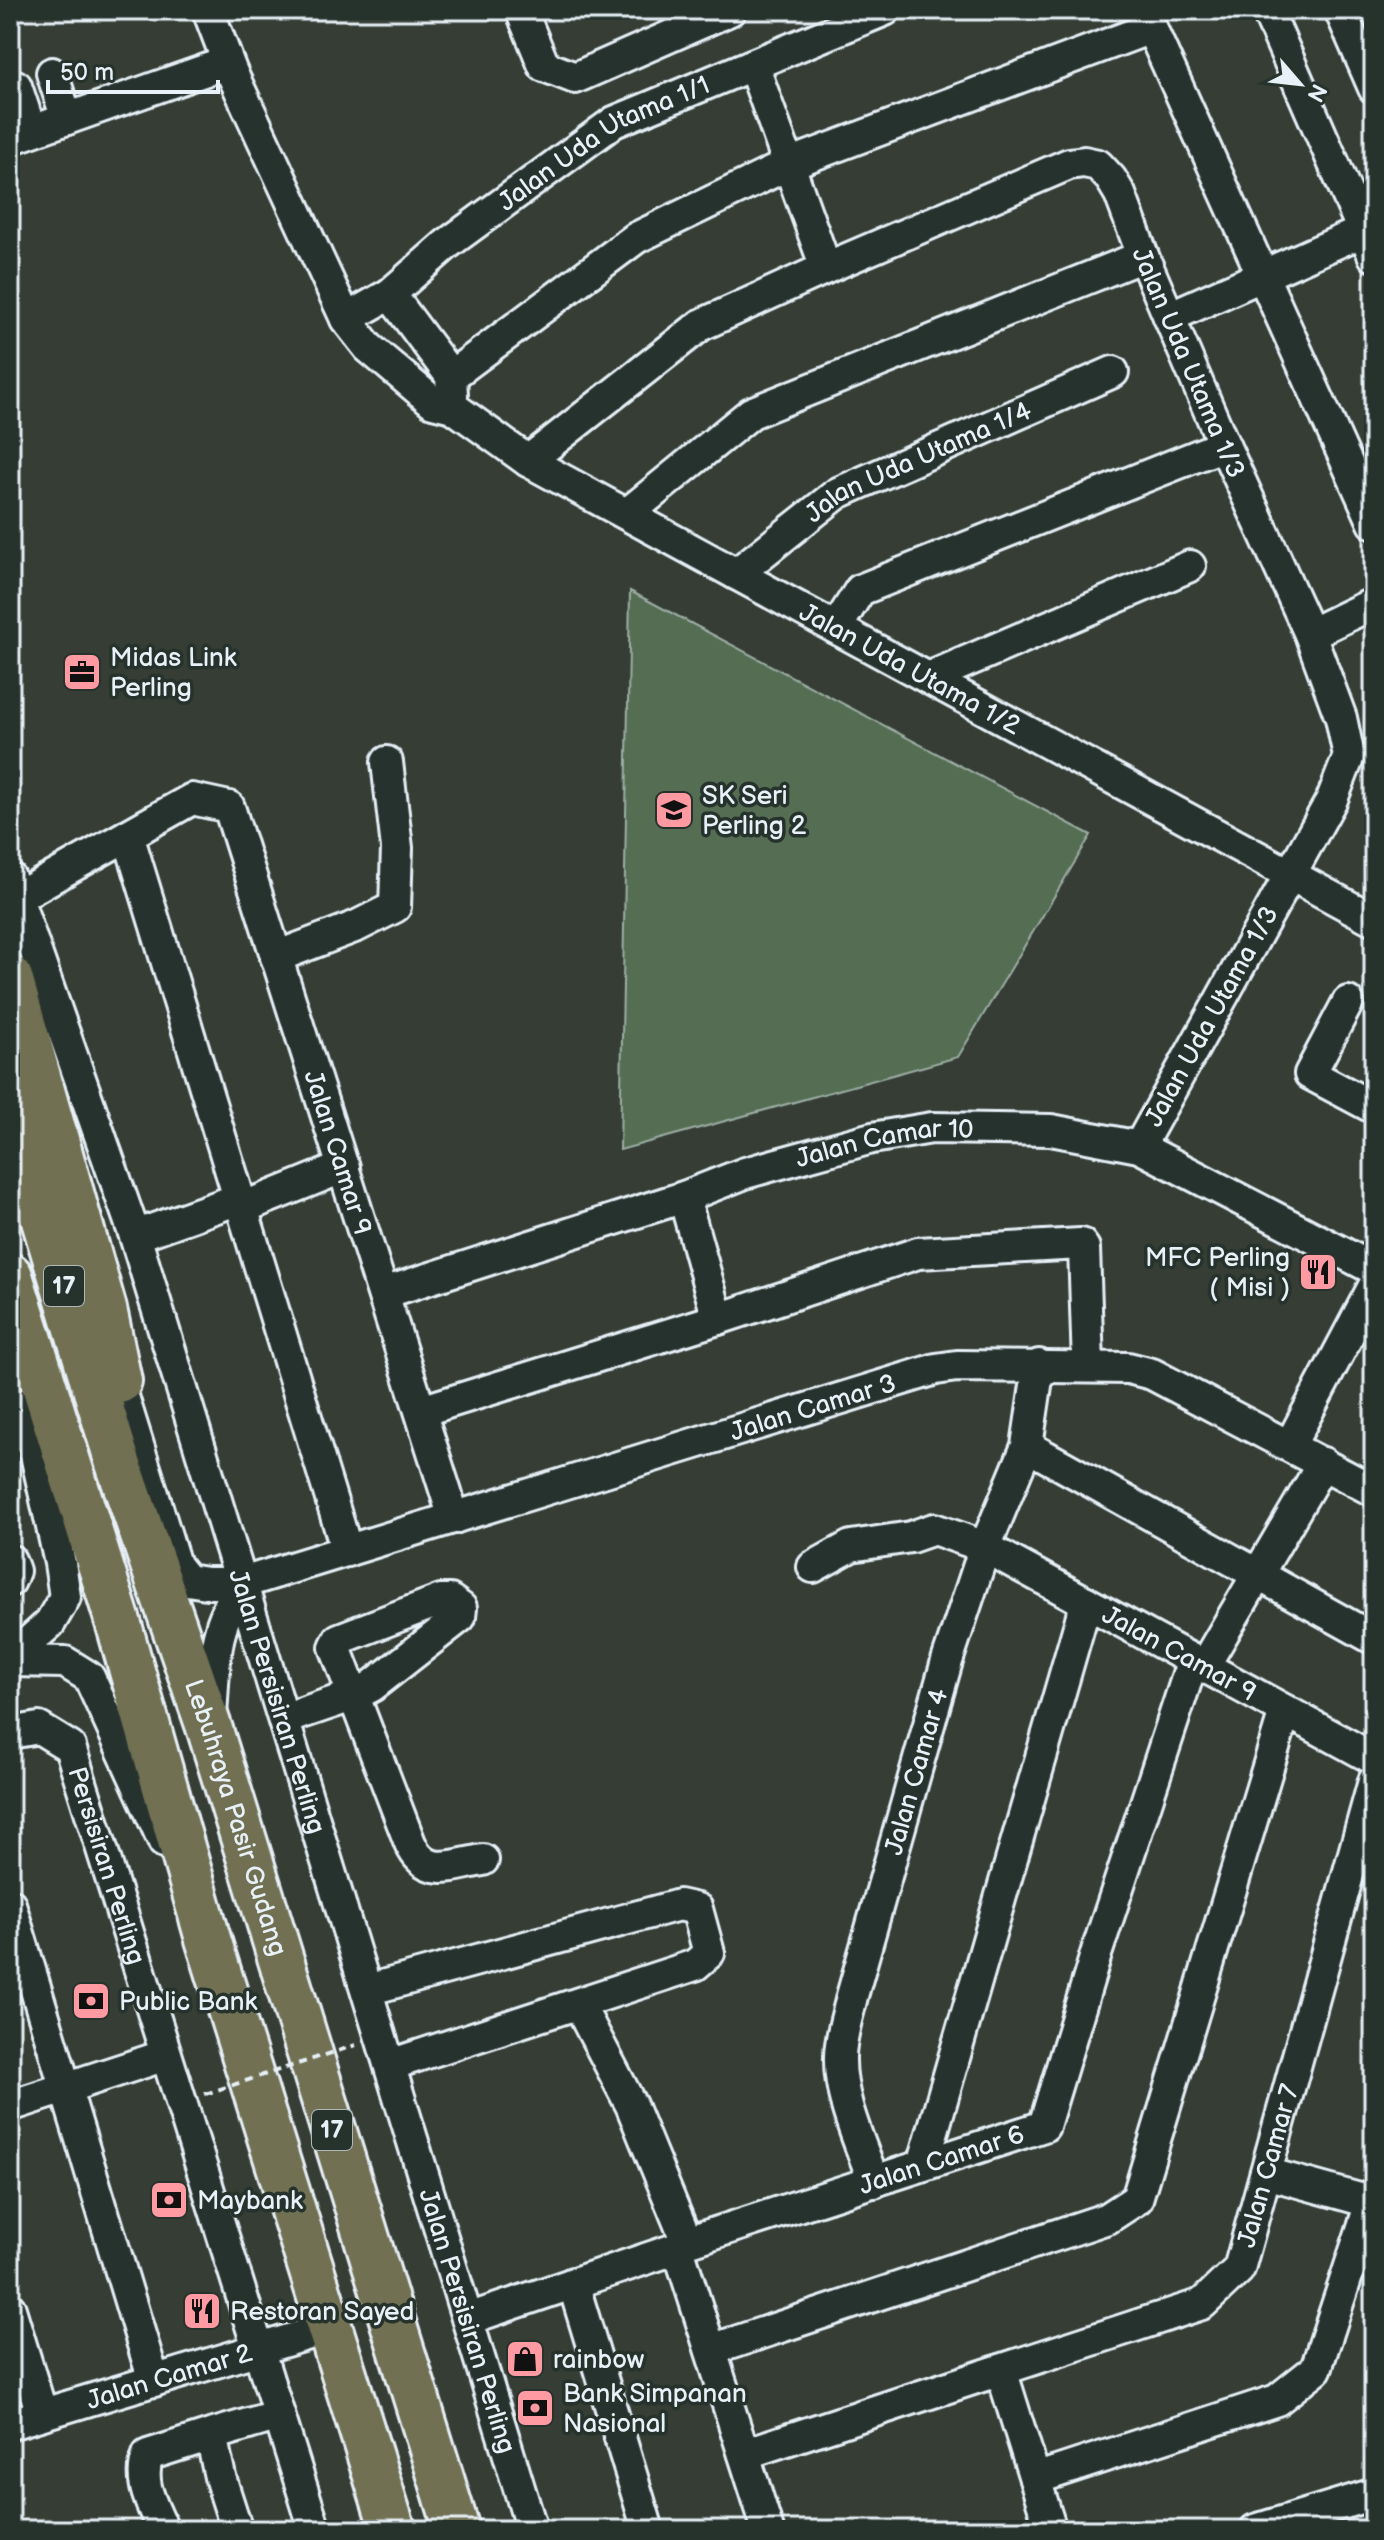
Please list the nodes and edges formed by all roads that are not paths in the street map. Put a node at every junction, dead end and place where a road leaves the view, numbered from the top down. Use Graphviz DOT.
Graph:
graph roads {
  1 [pos="208,10"];
  2 [pos="521,10"];
  3 [pos="730,10"];
  4 [pos="885,10"];
  5 [pos="1267,10"];
  6 [pos="1340,10"];
  7 [pos="1147,19"];
  8 [pos="753,65"];
  9 [pos="52,73"];
  10 [pos="232,73"];
  11 [pos="16,86"];
  12 [pos="1374,88"];
  13 [pos="67,119"];
  14 [pos="20,135"];
  15 [pos="789,164"];
  16 [pos="1368,244"];
  17 [pos="1143,256"];
  18 [pos="826,268"];
  19 [pos="1264,275"];
  20 [pos="390,294"];
  21 [pos="1169,317"];
  22 [pos="346,319"];
  23 [pos="1113,372"];
  24 [pos="451,376"];
  25 [pos="453,407"];
  26 [pos="1224,445"];
  27 [pos="528,461"];
  28 [pos="627,514"];
  29 [pos="1374,523"];
  30 [pos="1190,566"];
  31 [pos="736,574"];
  32 [pos="1374,603"];
  33 [pos="836,628"];
  34 [pos="1310,634"];
  35 [pos="928,678"];
  36 [pos="387,762"];
  37 [pos="128,835"];
  38 [pos="1289,874"];
  39 [pos="13,888"];
  40 [pos="1374,920"];
  41 [pos="276,957"];
  42 [pos="10,978"];
  43 [pos="1348,1002"];
  44 [pos="1374,1108"];
  45 [pos="10,1109"];
  46 [pos="1139,1147"];
  47 [pos="344,1167"];
  48 [pos="684,1197"];
  49 [pos="239,1203"];
  50 [pos="135,1236"];
  51 [pos="1374,1269"];
  52 [pos="10,1276"];
  53 [pos="1374,1286"];
  54 [pos="384,1293"];
  55 [pos="718,1319"];
  56 [pos="1039,1365"];
  57 [pos="1088,1366"];
  58 [pos="18,1387"];
  59 [pos="120,1387"];
  60 [pos="421,1411"];
  61 [pos="1290,1445"];
  62 [pos="1027,1446"];
  63 [pos="118,1463"];
  64 [pos="1323,1463"];
  65 [pos="1374,1491"];
  66 [pos="454,1518"];
  67 [pos="985,1547"];
  68 [pos="347,1551"];
  69 [pos="10,1560"];
  70 [pos="813,1567"];
  71 [pos="1258,1574"];
  72 [pos="10,1581"];
  73 [pos="242,1583"];
  74 [pos="1086,1602"];
  75 [pos="119,1625"];
  76 [pos="1374,1639"];
  77 [pos="10,1653"];
  78 [pos="10,1661"];
  79 [pos="1198,1663"];
  80 [pos="1285,1711"];
  81 [pos="284,1719"];
  82 [pos="210,1730"];
  83 [pos="10,1733"];
  84 [pos="1374,1759"];
  85 [pos="1374,1781"];
  86 [pos="483,1860"];
  87 [pos="10,1904"];
  88 [pos="208,1939"];
  89 [pos="367,1990"];
  90 [pos="579,2005"];
  91 [pos="166,2055"];
  92 [pos="390,2065"];
  93 [pos="65,2088"];
  94 [pos="10,2106"];
  95 [pos="923,2165"];
  96 [pos="1266,2173"];
  97 [pos="874,2182"];
  98 [pos="1373,2199"];
  99 [pos="683,2245"];
  100 [pos="573,2283"];
  101 [pos="10,2309"];
  102 [pos="468,2319"];
  103 [pos="329,2328"];
  104 [pos="258,2349"];
  105 [pos="711,2350"];
  106 [pos="1001,2370"];
  107 [pos="154,2381"];
  108 [pos="42,2414"];
  109 [pos="279,2415"];
  110 [pos="10,2424"];
  111 [pos="211,2435"];
  112 [pos="744,2454"];
  113 [pos="1035,2479"];
  114 [pos="1374,2494"];
  115 [pos="163,2530"];
  116 [pos="237,2530"];
  117 [pos="315,2530"];
  118 [pos="393,2530"];
  119 [pos="457,2530"];
  120 [pos="532,2530"];
  121 [pos="648,2530"];
  122 [pos="768,2530"];
  123 [pos="1051,2530"];
  124 [pos="1255,2530"];
  1 -- 10 [label="street"];
  2 -- 3 [label="street"];
  4 -- 8 [label="street, Jalan Uda Utama 1/1"];
  5 -- 16 [label="street"];
  6 -- 12 [label="street"];
  7 -- 15 [label="street"];
  7 -- 19 [label="street"];
  8 -- 15 [label="street"];
  8 -- 20 [label="street, Jalan Uda Utama 1/1"];
  9 -- 13 [label="street"];
  10 -- 13 [label="street"];
  10 -- 22 [label="street"];
  11 -- 14 [label="street"];
  13 -- 14 [label="street"];
  15 -- 18 [label="street"];
  15 -- 24 [label="street"];
  16 -- 19 [label="street"];
  17 -- 18 [label="street, Jalan Uda Utama 1/3"];
  17 -- 21 [label="street, Jalan Uda Utama 1/3"];
  17 -- 28 [label="street"];
  18 -- 27 [label="street, Jalan Uda Utama 1/3"];
  19 -- 21 [label="street"];
  19 -- 29 [label="street"];
  20 -- 22 [label="street, Jalan Uda Utama 1/1"];
  20 -- 24 [label="street"];
  21 -- 26 [label="street, Jalan Uda Utama 1/3"];
  22 -- 25 [label="street, Jalan Uda Utama 1/2"];
  23 -- 31 [label="street, Jalan Uda Utama 1/4"];
  24 -- 25 [label="street"];
  25 -- 27 [label="street, Jalan Uda Utama 1/2"];
  26 -- 33 [label="street"];
  26 -- 34 [label="street, Jalan Uda Utama 1/3"];
  27 -- 28 [label="street, Jalan Uda Utama 1/2"];
  28 -- 31 [label="street, Jalan Uda Utama 1/2"];
  30 -- 35 [label="street"];
  31 -- 33 [label="street, Jalan Uda Utama 1/2"];
  32 -- 34 [label="street"];
  33 -- 35 [label="street, Jalan Uda Utama 1/2"];
  34 -- 38 [label="street, Jalan Uda Utama 1/3"];
  35 -- 38 [label="street, Jalan Uda Utama 1/2"];
  36 -- 41 [label="street"];
  37 -- 39 [label="street"];
  37 -- 41 [label="street, Jalan Camar 9"];
  37 -- 49 [label="street"];
  38 -- 40 [label="street, Jalan Uda Utama 1/2"];
  38 -- 46 [label="street, Jalan Uda Utama 1/3"];
  39 -- 50 [label="street, Jalan Persisiran Perling"];
  41 -- 47 [label="street, Jalan Camar 9"];
  42 -- 59 [label="highway"];
  43 -- 44 [label="street"];
  45 -- 63 [label="highway, Lebuhraya Pasir Gudang / 17"];
  46 -- 48 [label="street, Jalan Camar 10"];
  46 -- 51 [label="street, Jalan Camar 10"];
  47 -- 49 [label="street"];
  47 -- 54 [label="street, Jalan Camar 9"];
  48 -- 54 [label="street, Jalan Camar 10"];
  48 -- 55 [label="street"];
  49 -- 50 [label="street"];
  49 -- 68 [label="street"];
  50 -- 73 [label="street, Jalan Persisiran Perling"];
  52 -- 75 [label="highway, 17"];
  53 -- 61 [label="street"];
  54 -- 60 [label="street, Jalan Camar 9"];
  55 -- 57 [label="street"];
  55 -- 60 [label="street"];
  56 -- 57 [label="street, Jalan Camar 3"];
  56 -- 62 [label="street, Jalan Camar 4"];
  56 -- 66 [label="street, Jalan Camar 3"];
  57 -- 61 [label="street, Jalan Camar 3"];
  58 -- 75 [label="highway"];
  58 -- 77 [label="street"];
  59 -- 63 [label="highway"];
  59 -- 73 [label="street, Jalan Camar 3"];
  60 -- 66 [label="street, Jalan Camar 9"];
  61 -- 64 [label="street, Jalan Camar 3"];
  62 -- 67 [label="street, Jalan Camar 4"];
  62 -- 71 [label="street"];
  63 -- 82 [label="highway, Lebuhraya Pasir Gudang / 17"];
  64 -- 65 [label="street, Jalan Camar 3"];
  64 -- 71 [label="street"];
  66 -- 68 [label="street, Jalan Camar 3"];
  67 -- 70 [label="street, Jalan Camar 9"];
  67 -- 74 [label="street, Jalan Camar 9"];
  67 -- 97 [label="street, Jalan Camar 4"];
  68 -- 73 [label="street, Jalan Camar 3"];
  69 -- 72 [label="street"];
  71 -- 76 [label="street"];
  71 -- 79 [label="street"];
  73 -- 81 [label="street, Jalan Persisiran Perling"];
  73 -- 82 [label="street"];
  74 -- 79 [label="street, Jalan Camar 9"];
  74 -- 95 [label="street"];
  75 -- 88 [label="highway, 17"];
  78 -- 88 [label="street"];
  79 -- 80 [label="street, Jalan Camar 9"];
  79 -- 95 [label="street, Jalan Camar 6"];
  80 -- 84 [label="street, Jalan Camar 9"];
  80 -- 105 [label="street"];
  81 -- 86 [label="street"];
  81 -- 89 [label="street, Jalan Persisiran Perling"];
  82 -- 119 [label="highway, Lebuhraya Pasir Gudang / 17"];
  83 -- 91 [label="street, Persisiran Perling"];
  85 -- 96 [label="street, Jalan Camar 7"];
  87 -- 93 [label="street"];
  88 -- 103 [label="highway, 17"];
  89 -- 90 [label="street"];
  89 -- 92 [label="street, Jalan Persisiran Perling"];
  90 -- 92 [label="street"];
  90 -- 99 [label="street"];
  91 -- 93 [label="street"];
  91 -- 104 [label="street, Persisiran Perling"];
  92 -- 102 [label="street, Jalan Persisiran Perling"];
  93 -- 94 [label="street"];
  93 -- 107 [label="street"];
  95 -- 97 [label="street, Jalan Camar 6"];
  96 -- 98 [label="street"];
  96 -- 106 [label="street, Jalan Camar 7"];
  97 -- 99 [label="street, Jalan Camar 6"];
  98 -- 113 [label="street"];
  99 -- 100 [label="street, Jalan Camar 6"];
  99 -- 105 [label="street"];
  100 -- 102 [label="street, Jalan Camar 6"];
  100 -- 121 [label="street"];
  101 -- 108 [label="street"];
  102 -- 120 [label="street, Jalan Persisiran Perling"];
  103 -- 104 [label="street, Jalan Camar 2"];
  103 -- 118 [label="highway, 17"];
  104 -- 107 [label="street, Jalan Camar 2"];
  104 -- 109 [label="street, Persisiran Perling"];
  105 -- 112 [label="street"];
  106 -- 112 [label="street, Jalan Camar 7"];
  106 -- 113 [label="street"];
  107 -- 108 [label="street, Jalan Camar 2"];
  108 -- 110 [label="street, Jalan Camar 2"];
  109 -- 111 [label="street"];
  109 -- 117 [label="street, Persisiran Perling"];
  111 -- 115 [label="street"];
  111 -- 116 [label="street"];
  112 -- 122 [label="street"];
  113 -- 123 [label="street"];
  114 -- 124 [label="street"];
}
